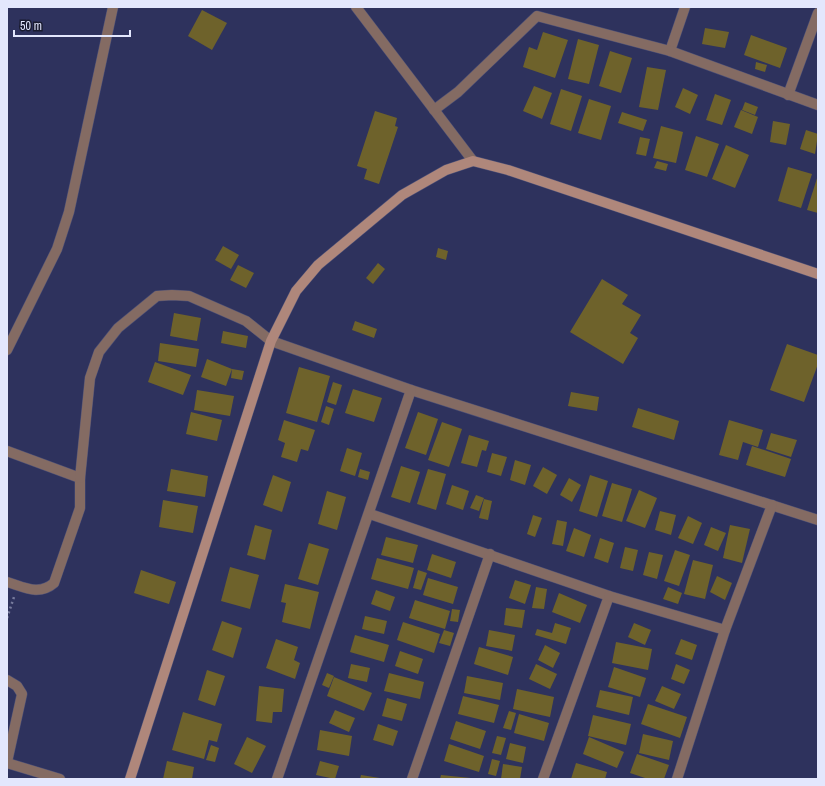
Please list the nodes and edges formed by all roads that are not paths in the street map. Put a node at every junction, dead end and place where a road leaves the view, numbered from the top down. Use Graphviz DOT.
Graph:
graph roads {
  1 [pos="113,7"];
  2 [pos="356,7"];
  3 [pos="684,7"];
  4 [pos="818,13"];
  5 [pos="670,51"];
  6 [pos="788,95"];
  7 [pos="818,105"];
  8 [pos="434,110"];
  9 [pos="473,161"];
  10 [pos="818,274"];
  11 [pos="271,341"];
  12 [pos="7,350"];
  13 [pos="411,390"];
  14 [pos="7,451"];
  15 [pos="80,478"];
  16 [pos="772,505"];
  17 [pos="370,514"];
  18 [pos="818,520"];
  19 [pos="490,554"];
  20 [pos="7,582"];
  21 [pos="609,596"];
  22 [pos="725,630"];
  23 [pos="7,680"];
  24 [pos="7,762"];
  25 [pos="60,779"];
  26 [pos="130,779"];
  27 [pos="277,779"];
  28 [pos="412,779"];
  29 [pos="544,779"];
  30 [pos="677,779"];
  1 -- 12 [label="street"];
  2 -- 8 [label="street"];
  3 -- 5 [label="street"];
  4 -- 6 [label="street"];
  5 -- 6 [label="street"];
  5 -- 8 [label="street"];
  6 -- 7 [label="street"];
  8 -- 9 [label="street"];
  9 -- 10 [label="street"];
  9 -- 11 [label="street"];
  11 -- 13 [label="street"];
  11 -- 15 [label="street"];
  11 -- 26 [label="street"];
  13 -- 16 [label="street"];
  13 -- 17 [label="street"];
  14 -- 15 [label="street"];
  15 -- 20 [label="street"];
  16 -- 18 [label="street"];
  16 -- 22 [label="street"];
  17 -- 19 [label="street"];
  17 -- 27 [label="street"];
  19 -- 21 [label="street"];
  19 -- 28 [label="street"];
  21 -- 22 [label="street"];
  21 -- 29 [label="street"];
  22 -- 30 [label="street"];
  23 -- 24 [label="street"];
  24 -- 25 [label="street"];
}
